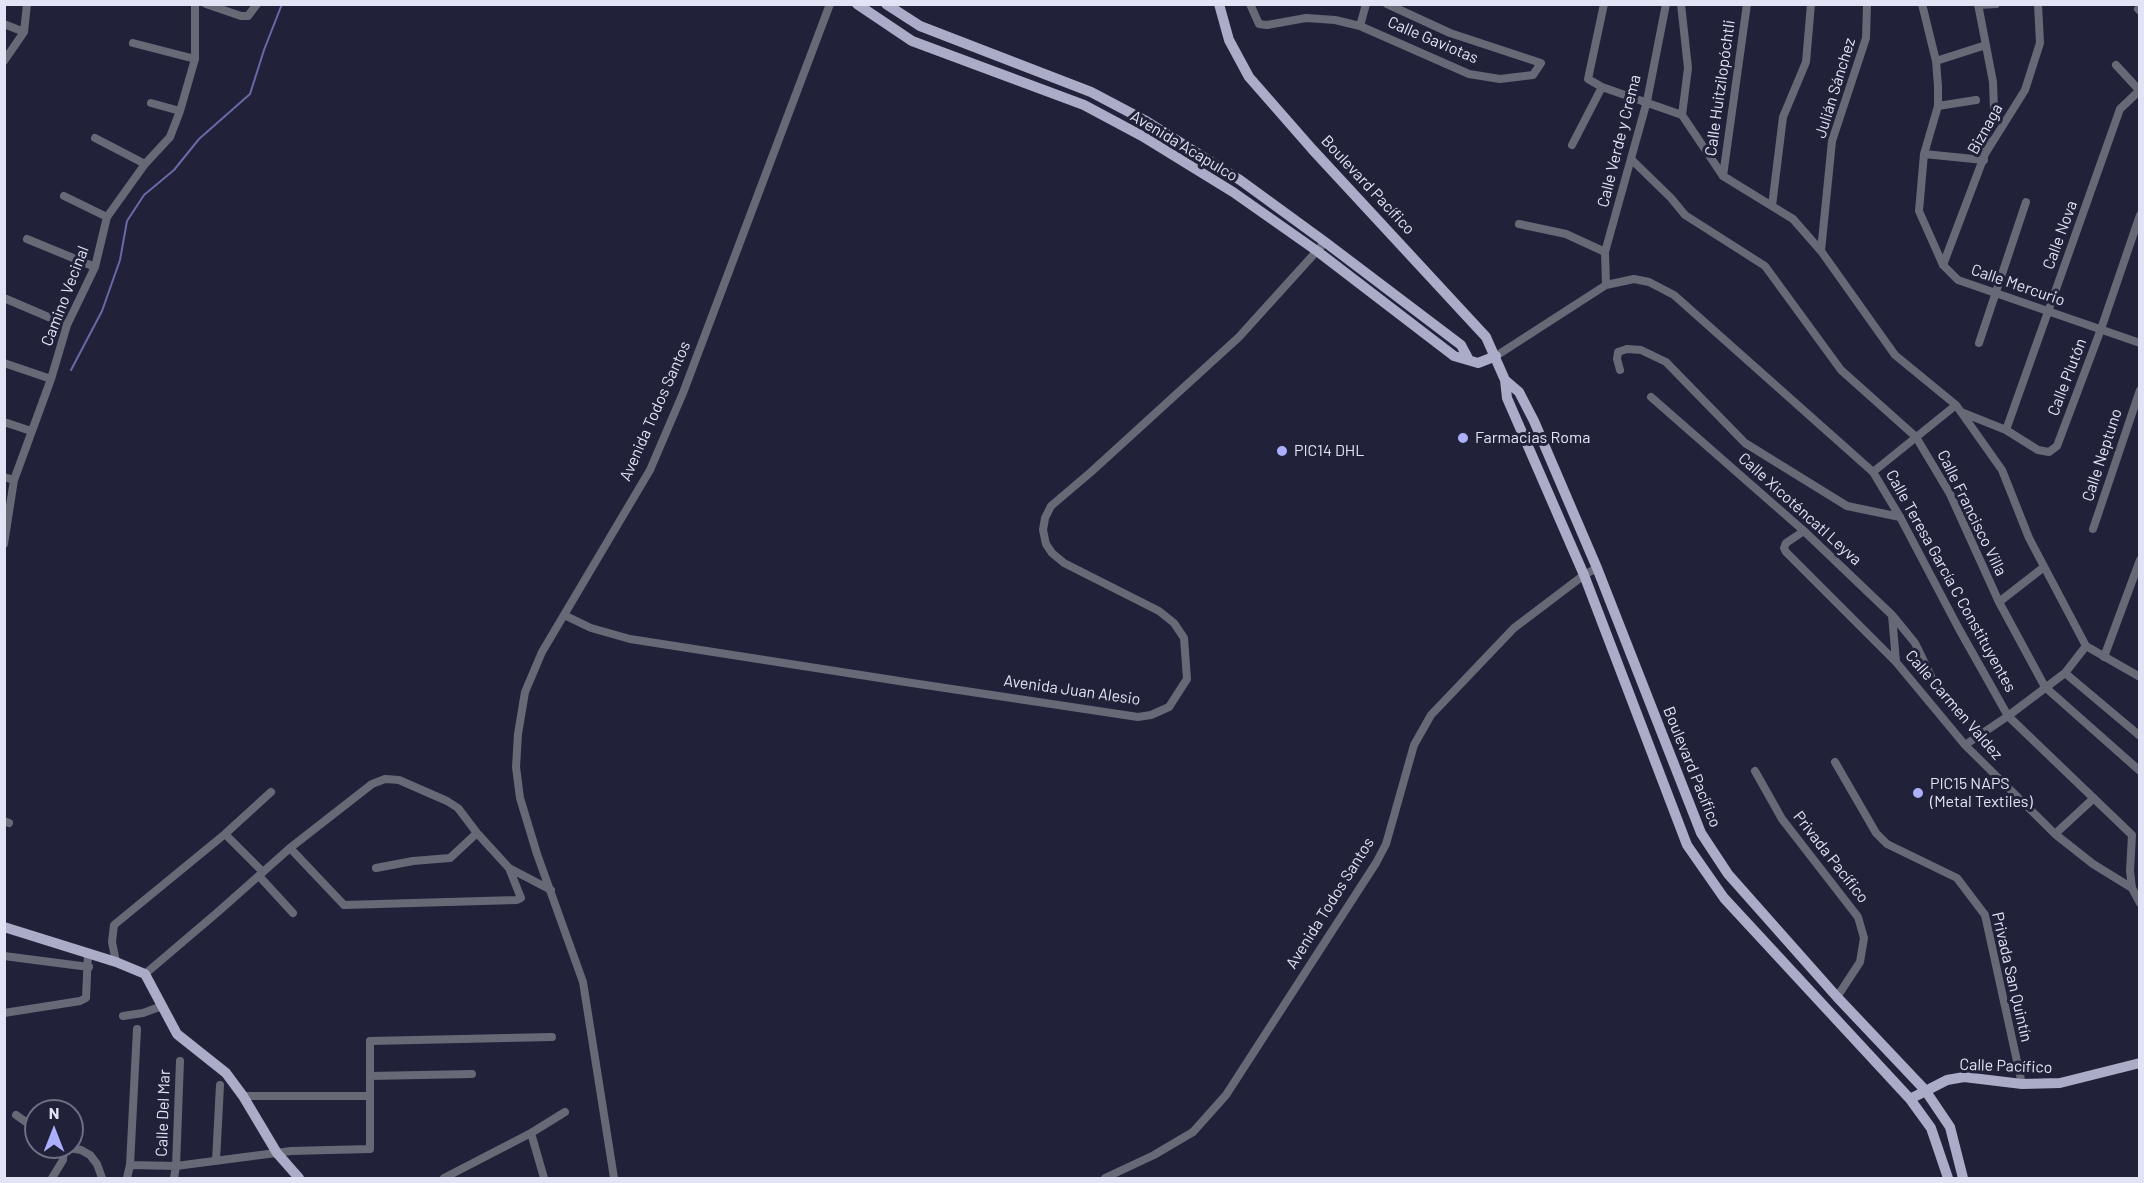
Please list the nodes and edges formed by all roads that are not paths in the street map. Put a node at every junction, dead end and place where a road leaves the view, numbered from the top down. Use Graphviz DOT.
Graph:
graph roads {
  1 [pos="27,4"];
  2 [pos="195,4"];
  3 [pos="206,4"];
  4 [pos="257,4"];
  5 [pos="830,4"];
  6 [pos="857,4"];
  7 [pos="886,4"];
  8 [pos="1219,4"];
  9 [pos="1250,4"];
  10 [pos="1366,4"];
  11 [pos="1387,4"];
  12 [pos="1604,4"];
  13 [pos="1666,4"];
  14 [pos="1681,4"];
  15 [pos="1747,4"];
  16 [pos="1811,4"];
  17 [pos="1867,4"];
  18 [pos="1922,4"];
  19 [pos="1996,4"];
  20 [pos="2038,4"];
  21 [pos="1978,5"];
  22 [pos="229,8"];
  23 [pos="4,24"];
  24 [pos="1360,26"];
  25 [pos="24,32"];
  26 [pos="133,43"];
  27 [pos="1986,45"];
  28 [pos="195,59"];
  29 [pos="1936,61"];
  30 [pos="4,62"];
  31 [pos="2116,65"];
  32 [pos="1602,87"];
  33 [pos="2139,90"];
  34 [pos="1976,100"];
  35 [pos="1647,101"];
  36 [pos="151,103"];
  37 [pos="1938,106"];
  38 [pos="180,111"];
  39 [pos="1682,115"];
  40 [pos="95,138"];
  41 [pos="1572,145"];
  42 [pos="1924,154"];
  43 [pos="1985,157"];
  44 [pos="1632,160"];
  45 [pos="145,164"];
  46 [pos="1723,176"];
  47 [pos="64,196"];
  48 [pos="2026,202"];
  49 [pos="1772,206"];
  50 [pos="2139,214"];
  51 [pos="107,217"];
  52 [pos="1519,224"];
  53 [pos="2139,229"];
  54 [pos="2131,237"];
  55 [pos="27,239"];
  56 [pos="1325,242"];
  57 [pos="1317,251"];
  58 [pos="1821,251"];
  59 [pos="1605,252"];
  60 [pos="1943,265"];
  61 [pos="95,267"];
  62 [pos="1606,285"];
  63 [pos="1994,294"];
  64 [pos="4,298"];
  65 [pos="2049,311"];
  66 [pos="67,325"];
  67 [pos="2101,329"];
  68 [pos="1979,343"];
  69 [pos="2139,343"];
  70 [pos="1496,356"];
  71 [pos="1469,360"];
  72 [pos="4,363"];
  73 [pos="1620,370"];
  74 [pos="51,379"];
  75 [pos="1505,380"];
  76 [pos="2139,390"];
  77 [pos="1651,397"];
  78 [pos="1958,408"];
  79 [pos="4,422"];
  80 [pos="2006,430"];
  81 [pos="31,431"];
  82 [pos="1916,437"];
  83 [pos="1873,472"];
  84 [pos="4,477"];
  85 [pos="14,480"];
  86 [pos="7,512"];
  87 [pos="1900,517"];
  88 [pos="2093,529"];
  89 [pos="1804,531"];
  90 [pos="5,543"];
  91 [pos="2139,562"];
  92 [pos="2044,567"];
  93 [pos="1597,568"];
  94 [pos="1584,575"];
  95 [pos="1999,602"];
  96 [pos="564,615"];
  97 [pos="1892,615"];
  98 [pos="2086,646"];
  99 [pos="2104,657"];
  100 [pos="1896,662"];
  101 [pos="2065,673"];
  102 [pos="1931,676"];
  103 [pos="2139,677"];
  104 [pos="2045,687"];
  105 [pos="2008,716"];
  106 [pos="2139,736"];
  107 [pos="1965,745"];
  108 [pos="1835,762"];
  109 [pos="1755,771"];
  110 [pos="2139,771"];
  111 [pos="271,792"];
  112 [pos="2094,798"];
  113 [pos="477,833"];
  114 [pos="225,834"];
  115 [pos="2055,834"];
  116 [pos="290,848"];
  117 [pos="376,868"];
  118 [pos="508,868"];
  119 [pos="261,874"];
  120 [pos="2132,888"];
  121 [pos="551,890"];
  122 [pos="2139,903"];
  123 [pos="293,913"];
  124 [pos="4,927"];
  125 [pos="88,953"];
  126 [pos="4,956"];
  127 [pos="116,962"];
  128 [pos="89,967"];
  129 [pos="145,974"];
  130 [pos="1837,997"];
  131 [pos="162,1006"];
  132 [pos="4,1012"];
  133 [pos="123,1016"];
  134 [pos="137,1029"];
  135 [pos="552,1037"];
  136 [pos="180,1061"];
  137 [pos="2139,1063"];
  138 [pos="472,1074"];
  139 [pos="370,1076"];
  140 [pos="2022,1084"];
  141 [pos="220,1085"];
  142 [pos="1925,1090"];
  143 [pos="243,1096"];
  144 [pos="369,1096"];
  145 [pos="1910,1099"];
  146 [pos="565,1112"];
  147 [pos="16,1115"];
  148 [pos="24,1121"];
  149 [pos="531,1133"];
  150 [pos="84,1152"];
  151 [pos="277,1153"];
  152 [pos="63,1159"];
  153 [pos="216,1161"];
  154 [pos="130,1165"];
  155 [pos="176,1166"];
  156 [pos="53,1178"];
  157 [pos="102,1179"];
  158 [pos="127,1179"];
  159 [pos="174,1179"];
  160 [pos="299,1179"];
  161 [pos="444,1179"];
  162 [pos="544,1179"];
  163 [pos="614,1179"];
  164 [pos="1105,1179"];
  165 [pos="1948,1179"];
  166 [pos="1963,1179"];
  1 -- 25 [label="street"];
  2 -- 28 [label="street, Camino Vecinal"];
  3 -- 22 [label="street"];
  4 -- 22 [label="street"];
  5 -- 96 [label="street, Avenida Todos Santos"];
  6 -- 57 [label="main road, Avenida Acapulco"];
  7 -- 56 [label="main road, Avenida Acapulco"];
  8 -- 70 [label="main road, Boulevard Pacífico"];
  9 -- 24 [label="street, Calle Gaviotas"];
  10 -- 24 [label="street"];
  11 -- 24 [label="street, Calle Gaviotas"];
  12 -- 32 [label="street"];
  13 -- 35 [label="street, Calle Verde y Crema"];
  14 -- 39 [label="street"];
  15 -- 46 [label="street, Calle Huitzilopóchtli"];
  16 -- 49 [label="street"];
  17 -- 58 [label="street, Julián Sánchez"];
  18 -- 29 [label="street, Calle Mercurio"];
  19 -- 21 [label="street"];
  20 -- 43 [label="street, Biznaga"];
  21 -- 27 [label="street"];
  23 -- 25 [label="street"];
  25 -- 30 [label="street"];
  26 -- 28 [label="street"];
  27 -- 29 [label="street"];
  27 -- 43 [label="street"];
  28 -- 38 [label="street, Camino Vecinal"];
  29 -- 37 [label="street, Calle Mercurio"];
  31 -- 33 [label="street"];
  32 -- 35 [label="street"];
  32 -- 41 [label="street"];
  33 -- 65 [label="street, Calle Nova"];
  34 -- 37 [label="street"];
  35 -- 39 [label="street"];
  35 -- 44 [label="street, Calle Verde y Crema"];
  36 -- 38 [label="street"];
  37 -- 42 [label="street, Calle Mercurio"];
  38 -- 45 [label="street, Camino Vecinal"];
  39 -- 46 [label="street"];
  40 -- 45 [label="street"];
  42 -- 43 [label="street"];
  42 -- 60 [label="street, Calle Mercurio"];
  43 -- 60 [label="street, Biznaga"];
  44 -- 59 [label="street, Calle Verde y Crema"];
  44 -- 82 [label="street, Calle Francisco Villa"];
  45 -- 51 [label="street, Camino Vecinal"];
  46 -- 49 [label="street"];
  47 -- 51 [label="street"];
  48 -- 63 [label="street"];
  49 -- 58 [label="street"];
  50 -- 54 [label="street, Calle Plutón"];
  51 -- 61 [label="street, Camino Vecinal"];
  52 -- 59 [label="street"];
  53 -- 54 [label="street"];
  54 -- 67 [label="street, Calle Plutón"];
  55 -- 61 [label="street"];
  56 -- 57 [label="street, Avenida Juan Alesio"];
  56 -- 71 [label="main road, Avenida Acapulco"];
  57 -- 71 [label="main road, Avenida Acapulco"];
  57 -- 96 [label="street, Avenida Juan Alesio"];
  58 -- 78 [label="street"];
  59 -- 62 [label="street, Calle Verde y Crema"];
  60 -- 63 [label="street, Calle Mercurio"];
  61 -- 66 [label="street, Camino Vecinal"];
  62 -- 70 [label="street, Calle Teresa García C Constituyentes"];
  62 -- 83 [label="street, Calle Teresa García C Constituyentes"];
  63 -- 65 [label="street, Calle Mercurio"];
  63 -- 68 [label="street"];
  64 -- 66 [label="street"];
  65 -- 67 [label="street, Calle Mercurio"];
  65 -- 80 [label="street, Calle Nova"];
  66 -- 74 [label="street, Camino Vecinal"];
  67 -- 69 [label="street, Calle Mercurio"];
  67 -- 80 [label="street, Calle Plutón"];
  70 -- 71 [label="main road"];
  70 -- 75 [label="main road, Boulevard Pacífico"];
  72 -- 74 [label="street"];
  73 -- 87 [label="street"];
  74 -- 81 [label="street, Camino Vecinal"];
  75 -- 93 [label="main road, Boulevard Pacífico"];
  75 -- 94 [label="main road, Boulevard Pacífico"];
  76 -- 88 [label="street, Calle Neptuno"];
  77 -- 89 [label="street, Calle Xicoténcatl Leyva"];
  78 -- 80 [label="street, Calle Plutón"];
  78 -- 82 [label="street"];
  78 -- 92 [label="street"];
  79 -- 81 [label="street"];
  81 -- 85 [label="street, Camino Vecinal"];
  82 -- 83 [label="street"];
  82 -- 95 [label="street, Calle Francisco Villa"];
  83 -- 87 [label="street, Calle Teresa García C Constituyentes"];
  84 -- 85 [label="street"];
  85 -- 86 [label="street, Camino Vecinal"];
  86 -- 90 [label="street, Camino Vecinal"];
  87 -- 105 [label="street, Calle Teresa García C Constituyentes"];
  89 -- 97 [label="street, Calle Xicoténcatl Leyva"];
  89 -- 100 [label="street, Calle Carmen Valdez"];
  91 -- 99 [label="street"];
  92 -- 95 [label="street"];
  92 -- 98 [label="street"];
  93 -- 94 [label="street, Avenida Todos Santos"];
  93 -- 130 [label="main road, Boulevard Pacífico"];
  94 -- 145 [label="main road, Boulevard Pacífico"];
  94 -- 164 [label="street, Avenida Todos Santos"];
  95 -- 104 [label="street, Calle Francisco Villa"];
  96 -- 121 [label="street, Avenida Todos Santos"];
  97 -- 100 [label="street"];
  97 -- 102 [label="street, Calle Xicoténcatl Leyva"];
  98 -- 99 [label="street"];
  98 -- 101 [label="street"];
  99 -- 103 [label="street"];
  100 -- 107 [label="street, Calle Carmen Valdez"];
  101 -- 104 [label="street"];
  101 -- 106 [label="street"];
  104 -- 105 [label="street"];
  104 -- 110 [label="street, Calle Francisco Villa"];
  105 -- 107 [label="street"];
  105 -- 112 [label="street, Calle Teresa García C Constituyentes"];
  107 -- 115 [label="street, Calle Carmen Valdez"];
  108 -- 140 [label="street, Privada San Quintín"];
  109 -- 130 [label="street, Privada Pacífico"];
  111 -- 114 [label="street"];
  112 -- 115 [label="street"];
  112 -- 120 [label="street, Calle Teresa García C Constituyentes"];
  113 -- 116 [label="street"];
  113 -- 117 [label="street"];
  113 -- 118 [label="street"];
  114 -- 119 [label="street"];
  114 -- 127 [label="street"];
  115 -- 120 [label="street, Calle Carmen Valdez"];
  116 -- 118 [label="street"];
  116 -- 119 [label="street"];
  118 -- 121 [label="street"];
  119 -- 123 [label="street"];
  119 -- 129 [label="street"];
  120 -- 122 [label="street, Calle Teresa García C Constituyentes"];
  121 -- 163 [label="street, Avenida Todos Santos"];
  124 -- 125 [label="main road"];
  125 -- 127 [label="main road"];
  125 -- 128 [label="street"];
  126 -- 128 [label="street"];
  127 -- 129 [label="main road"];
  128 -- 132 [label="street"];
  129 -- 131 [label="main road"];
  130 -- 142 [label="main road, Boulevard Pacífico"];
  131 -- 133 [label="street"];
  131 -- 143 [label="main road"];
  134 -- 154 [label="street"];
  135 -- 139 [label="street"];
  136 -- 155 [label="street, Calle Del Mar"];
  137 -- 140 [label="main road, Calle Pacífico"];
  138 -- 139 [label="street"];
  139 -- 144 [label="street"];
  140 -- 142 [label="main road, Calle Pacífico"];
  141 -- 153 [label="street"];
  142 -- 145 [label="main road, Calle Pacífico"];
  142 -- 166 [label="main road, Boulevard Pacífico"];
  143 -- 144 [label="street"];
  143 -- 151 [label="main road"];
  144 -- 151 [label="street"];
  145 -- 165 [label="main road, Boulevard Pacífico"];
  146 -- 149 [label="street"];
  147 -- 148 [label="street"];
  149 -- 161 [label="street"];
  149 -- 162 [label="street"];
  150 -- 157 [label="street"];
  151 -- 153 [label="street"];
  151 -- 160 [label="main road"];
  152 -- 156 [label="street"];
  153 -- 155 [label="street"];
  154 -- 155 [label="street"];
  154 -- 158 [label="street"];
  155 -- 159 [label="street, Calle Del Mar"];
}
